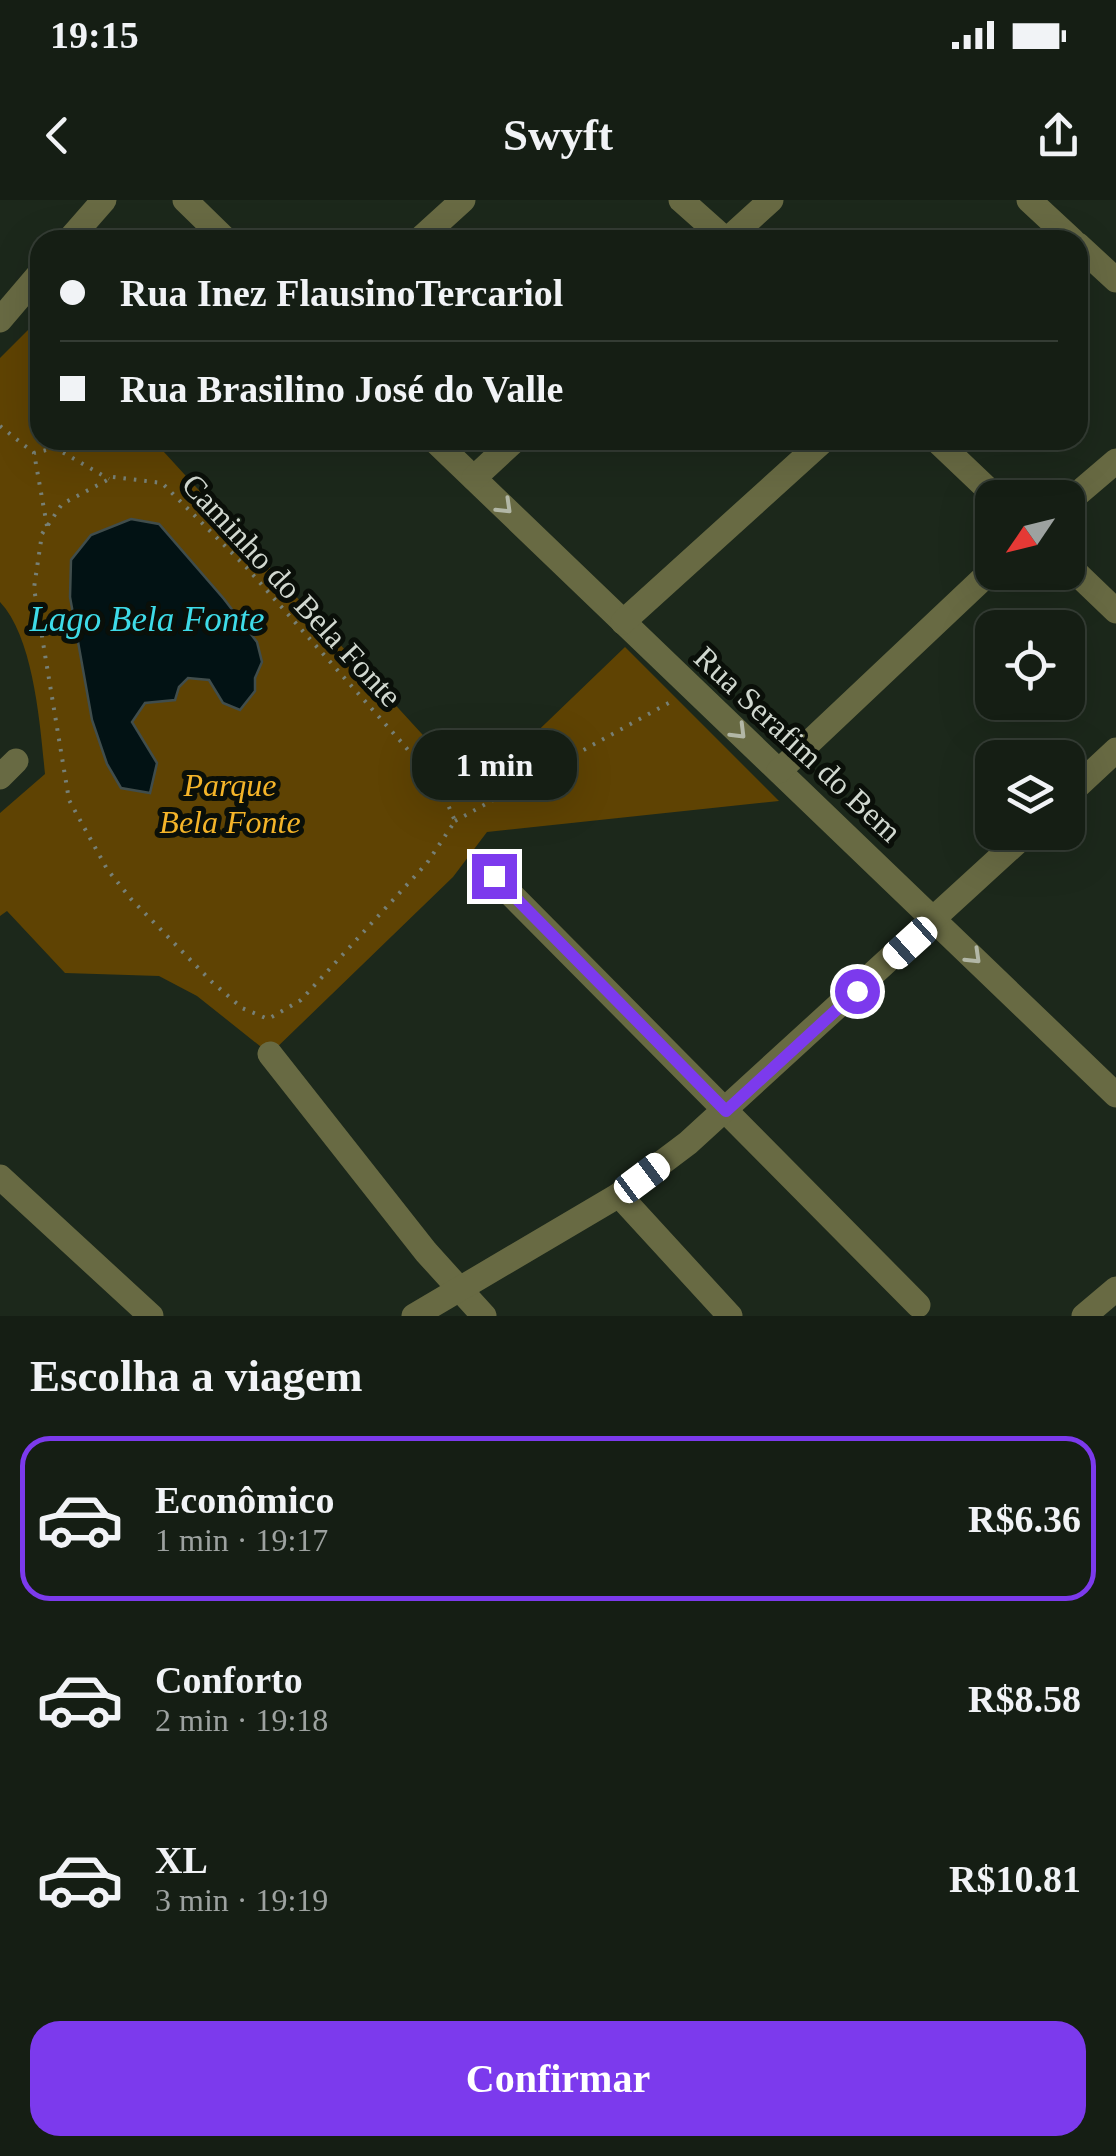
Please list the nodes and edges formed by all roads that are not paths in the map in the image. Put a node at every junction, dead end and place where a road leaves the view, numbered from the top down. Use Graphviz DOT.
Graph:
graph roads {
  1 [pos="104,200"];
  2 [pos="185,200"];
  3 [pos="464,200"];
  4 [pos="682,200"];
  5 [pos="772,200"];
  6 [pos="1028,200"];
  7 [pos="78,230"];
  8 [pos="216,230"];
  9 [pos="430,230"];
  10 [pos="715,230"];
  11 [pos="738,230"];
  12 [pos="1055,230"];
  13 [pos="1088,258"];
  14 [pos="1116,280"];
  15 [pos="30,285"];
  16 [pos="0,320"];
  17 [pos="445,450"];
  18 [pos="504,450"];
  19 [pos="813,450"];
  20 [pos="947,450"];
  21 [pos="1116,460"];
  22 [pos="474,478"];
  23 [pos="978,480"];
  24 [pos="1085,487"];
  25 [pos="1085,581"];
  26 [pos="975,586"];
  27 [pos="1116,611"];
  28 [pos="624,622"];
  29 [pos="1116,750"];
  30 [pos="779,771"];
  31 [pos="1085,780"];
  32 [pos="1009,850"];
  33 [pos="494,876"];
  34 [pos="936,919"];
  35 [pos="270,1054"];
  36 [pos="1116,1095"];
  37 [pos="726,1111"];
  38 [pos="0,1177"];
  39 [pos="619,1195"];
  40 [pos="1116,1289"];
  41 [pos="460,1290"];
  42 [pos="918,1305"];
  43 [pos="150,1316"];
  44 [pos="414,1316"];
  45 [pos="484,1316"];
  46 [pos="730,1316"];
  47 [pos="1084,1316"];
  1 -- 7 [label="street"];
  2 -- 8 [label="street"];
  3 -- 9 [label="street"];
  4 -- 10 [label="street"];
  5 -- 11 [label="street"];
  6 -- 12 [label="street"];
  13 -- 14 [label="street"];
  15 -- 16 [label="street"];
  17 -- 22 [label="street, Rua Serafim do Bem"];
  18 -- 22 [label="street"];
  19 -- 28 [label="street"];
  20 -- 23 [label="street"];
  21 -- 24 [label="street"];
  22 -- 28 [label="street, Rua Serafim do Bem, one-way"];
  25 -- 27 [label="street"];
  26 -- 30 [label="street"];
  28 -- 30 [label="street, Rua Serafim do Bem, one-way"];
  29 -- 31 [label="street"];
  30 -- 34 [label="street, Rua Serafim do Bem"];
  32 -- 34 [label="street"];
  33 -- 37 [label="street"];
  34 -- 36 [label="street, Rua Serafim do Bem, one-way"];
  34 -- 37 [label="street"];
  35 -- 41 [label="street"];
  37 -- 39 [label="street"];
  37 -- 42 [label="street"];
  38 -- 43 [label="street"];
  39 -- 41 [label="street"];
  39 -- 46 [label="street"];
  40 -- 47 [label="street"];
  41 -- 44 [label="street"];
  41 -- 45 [label="street"];
}
